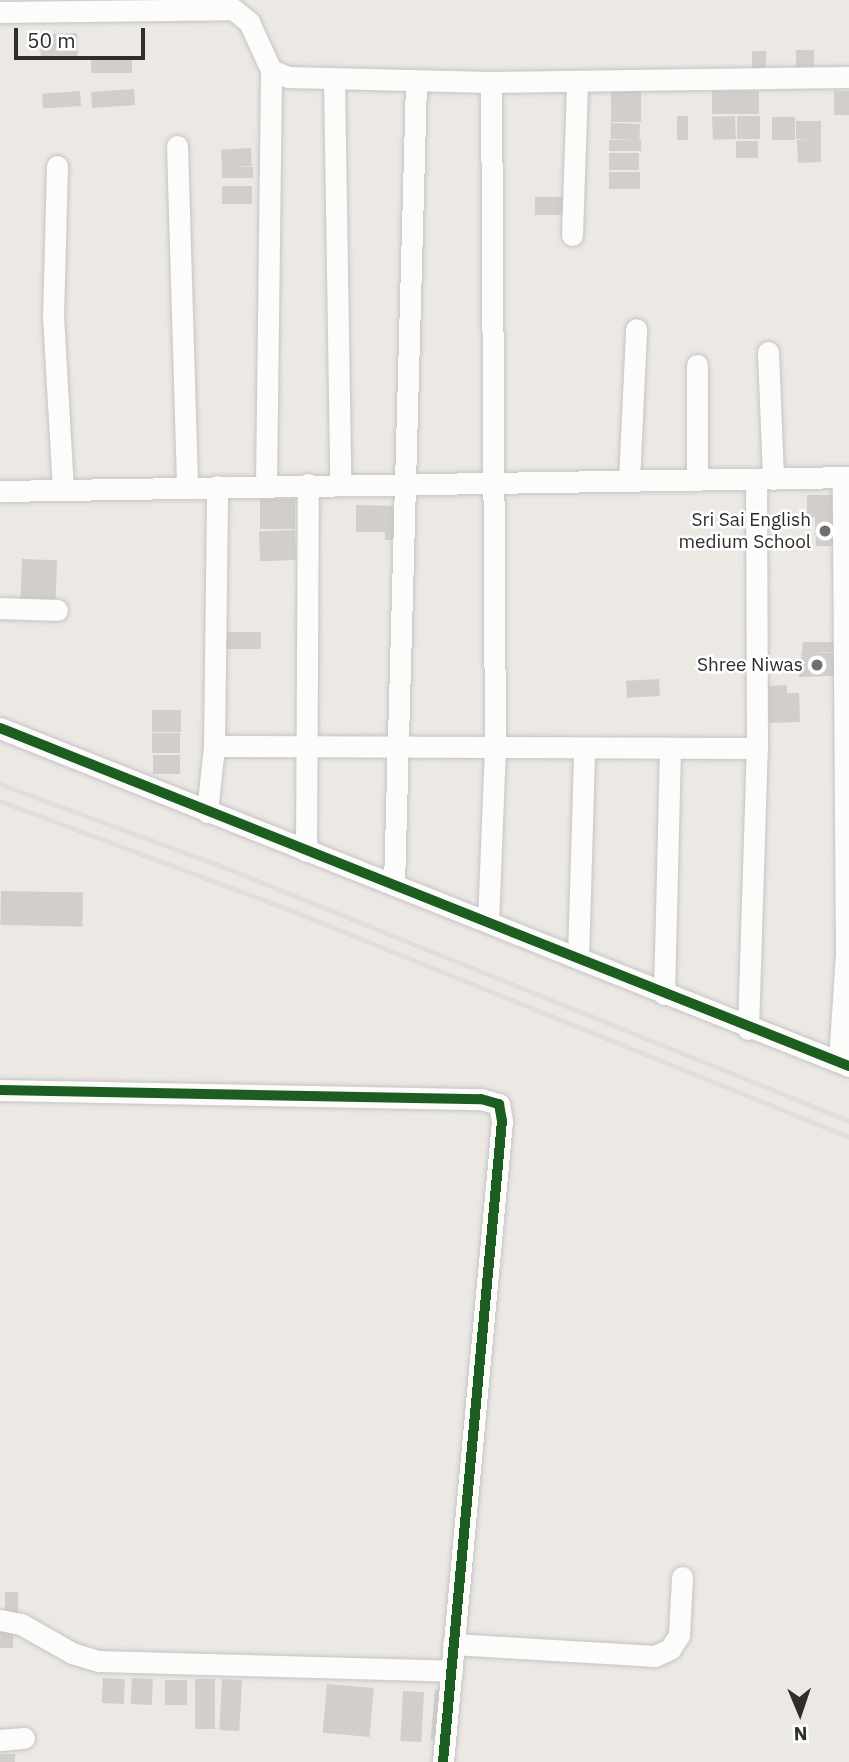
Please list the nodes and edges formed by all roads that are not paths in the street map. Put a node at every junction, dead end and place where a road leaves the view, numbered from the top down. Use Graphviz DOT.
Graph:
graph roads {
  1 [pos="0,12"];
  2 [pos="271,70"];
  3 [pos="849,76"];
  4 [pos="334,79"];
  5 [pos="577,81"];
  6 [pos="416,82"];
  7 [pos="491,82"];
  8 [pos="177,146"];
  9 [pos="57,166"];
  10 [pos="572,235"];
  11 [pos="636,329"];
  12 [pos="768,352"];
  13 [pos="697,365"];
  14 [pos="846,477"];
  15 [pos="765,479"];
  16 [pos="629,480"];
  17 [pos="697,480"];
  18 [pos="405,482"];
  19 [pos="492,482"];
  20 [pos="340,483"];
  21 [pos="308,484"];
  22 [pos="266,485"];
  23 [pos="218,486"];
  24 [pos="187,487"];
  25 [pos="63,490"];
  26 [pos="0,491"];
  27 [pos="0,608"];
  28 [pos="57,610"];
  29 [pos="0,728"];
  30 [pos="214,746"];
  31 [pos="307,748"];
  32 [pos="757,748"];
  33 [pos="398,750"];
  34 [pos="495,750"];
  35 [pos="584,751"];
  36 [pos="670,751"];
  37 [pos="207,812"];
  38 [pos="306,851"];
  39 [pos="394,885"];
  40 [pos="488,922"];
  41 [pos="578,958"];
  42 [pos="664,994"];
  43 [pos="748,1029"];
  44 [pos="844,1064"];
  45 [pos="0,1090"];
  46 [pos="682,1577"];
  47 [pos="0,1620"];
  48 [pos="453,1644"];
  49 [pos="452,1671"];
  50 [pos="24,1738"];
  51 [pos="0,1740"];
  52 [pos="443,1762"];
  1 -- 2 [label="street"];
  2 -- 4 [label="street"];
  2 -- 22 [label="street"];
  3 -- 5 [label="street"];
  4 -- 6 [label="street"];
  4 -- 20 [label="street"];
  5 -- 7 [label="street"];
  5 -- 10 [label="street"];
  6 -- 7 [label="street"];
  6 -- 18 [label="street"];
  7 -- 19 [label="street"];
  8 -- 24 [label="street"];
  9 -- 25 [label="street"];
  11 -- 16 [label="street"];
  12 -- 15 [label="street"];
  13 -- 17 [label="street"];
  14 -- 15 [label="street"];
  14 -- 44 [label="street"];
  15 -- 17 [label="street"];
  15 -- 32 [label="street"];
  16 -- 17 [label="street"];
  16 -- 19 [label="street"];
  18 -- 19 [label="street"];
  18 -- 20 [label="street"];
  18 -- 33 [label="street"];
  19 -- 34 [label="street"];
  20 -- 21 [label="street"];
  21 -- 22 [label="street"];
  21 -- 31 [label="street"];
  22 -- 23 [label="street"];
  23 -- 24 [label="street"];
  23 -- 30 [label="street"];
  24 -- 25 [label="street"];
  25 -- 26 [label="street"];
  27 -- 28 [label="street"];
  29 -- 37 [label="street"];
  30 -- 31 [label="street"];
  30 -- 37 [label="street"];
  31 -- 33 [label="street"];
  31 -- 38 [label="street"];
  32 -- 36 [label="street"];
  32 -- 43 [label="street"];
  33 -- 34 [label="street"];
  33 -- 39 [label="street"];
  34 -- 35 [label="street"];
  34 -- 40 [label="street"];
  35 -- 36 [label="street"];
  35 -- 41 [label="street"];
  36 -- 42 [label="street"];
  37 -- 38 [label="street"];
  38 -- 39 [label="street"];
  39 -- 40 [label="street"];
  40 -- 41 [label="street"];
  41 -- 42 [label="street"];
  42 -- 43 [label="street"];
  43 -- 44 [label="street"];
  45 -- 48 [label="street"];
  46 -- 48 [label="street"];
  47 -- 49 [label="street"];
  48 -- 49 [label="street"];
  49 -- 52 [label="street"];
  50 -- 51 [label="street"];
}
